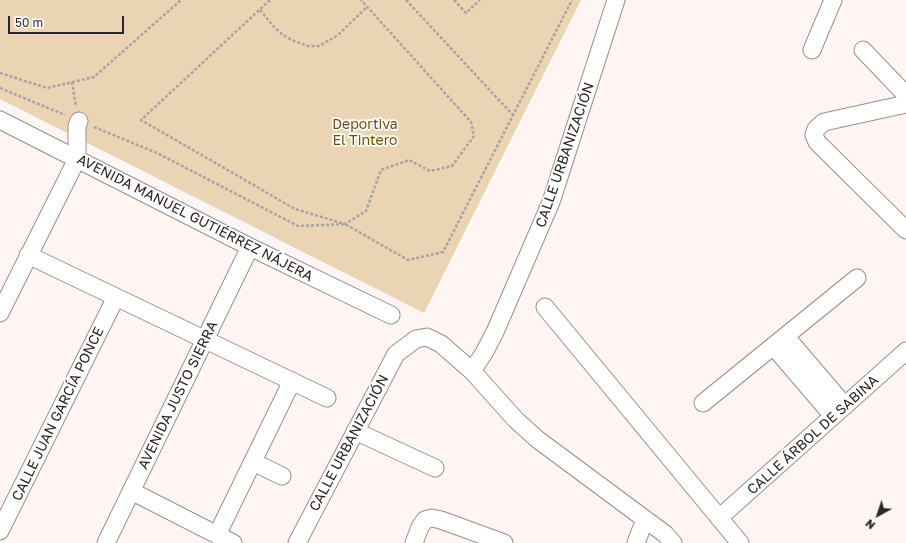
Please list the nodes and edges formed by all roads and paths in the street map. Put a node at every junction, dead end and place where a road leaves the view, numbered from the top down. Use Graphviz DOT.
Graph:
graph roads {
  1 [pos="181,0"];
  2 [pos="270,0"];
  3 [pos="361,0"];
  4 [pos="406,0"];
  5 [pos="454,0"];
  6 [pos="480,0"];
  7 [pos="572,0"];
  8 [pos="616,0"];
  9 [pos="833,0"];
  10 [pos="367,7"];
  11 [pos="260,10"];
  12 [pos="812,50"];
  13 [pos="863,50"];
  14 [pos="0,73"];
  15 [pos="72,82"];
  16 [pos="0,88"];
  17 [pos="906,95"];
  18 [pos="906,104"];
  19 [pos="513,115"];
  20 [pos="0,120"];
  21 [pos="79,121"];
  22 [pos="76,159"];
  23 [pos="345,224"];
  24 [pos="906,230"];
  25 [pos="250,247"];
  26 [pos="28,255"];
  27 [pos="857,278"];
  28 [pos="116,297"];
  29 [pos="545,306"];
  30 [pos="0,313"];
  31 [pos="391,315"];
  32 [pos="205,340"];
  33 [pos="780,342"];
  34 [pos="906,351"];
  35 [pos="472,371"];
  36 [pos="292,381"];
  37 [pos="327,398"];
  38 [pos="704,403"];
  39 [pos="839,411"];
  40 [pos="356,431"];
  41 [pos="253,462"];
  42 [pos="435,468"];
  43 [pos="282,476"];
  44 [pos="131,491"];
  45 [pos="719,518"];
  46 [pos="645,519"];
  47 [pos="0,532"];
  48 [pos="217,535"];
  49 [pos="106,543"];
  50 [pos="233,543"];
  51 [pos="297,543"];
  52 [pos="414,543"];
  53 [pos="504,543"];
  54 [pos="636,543"];
  55 [pos="673,543"];
  56 [pos="740,543"];
  1 -- 15 [label="path"];
  2 -- 11 [label="path"];
  3 -- 10 [label="path"];
  4 -- 19 [label="path"];
  5 -- 6 [label="path"];
  7 -- 19 [label="path"];
  8 -- 35 [label="street, CALLE URBANIZACIÓN"];
  9 -- 12 [label="street"];
  10 -- 11 [label="path"];
  10 -- 23 [label="path"];
  11 -- 23 [label="path"];
  13 -- 17 [label="street"];
  14 -- 15 [label="path"];
  15 -- 21 [label="path"];
  16 -- 21 [label="path"];
  18 -- 24 [label="street"];
  19 -- 23 [label="path"];
  20 -- 22 [label="street, AVENIDA MANUEL GUTIÉRREZ NÁJERA"];
  21 -- 22 [label="street"];
  21 -- 23 [label="path"];
  22 -- 25 [label="street, AVENIDA MANUEL GUTIÉRREZ NÁJERA"];
  22 -- 26 [label="street"];
  25 -- 31 [label="street, AVENIDA MANUEL GUTIÉRREZ NÁJERA"];
  25 -- 32 [label="street, AVENIDA JUSTO SIERRA"];
  26 -- 28 [label="street"];
  26 -- 30 [label="street"];
  27 -- 33 [label="street"];
  28 -- 32 [label="street"];
  28 -- 47 [label="street, CALLE JUAN GARCÍA PONCE"];
  29 -- 45 [label="street"];
  32 -- 36 [label="street"];
  32 -- 44 [label="street, AVENIDA JUSTO SIERRA"];
  33 -- 38 [label="street"];
  33 -- 39 [label="street"];
  34 -- 39 [label="street, CALLE ÁRBOL DE SABINA"];
  35 -- 40 [label="street, CALLE URBANIZACIÓN"];
  35 -- 46 [label="street"];
  36 -- 37 [label="street"];
  36 -- 41 [label="street"];
  39 -- 45 [label="street, CALLE ÁRBOL DE SABINA"];
  40 -- 42 [label="street"];
  40 -- 51 [label="street, CALLE URBANIZACIÓN"];
  41 -- 43 [label="street"];
  41 -- 48 [label="street"];
  44 -- 48 [label="street"];
  44 -- 49 [label="street, AVENIDA JUSTO SIERRA"];
  45 -- 56 [label="street"];
  46 -- 54 [label="street"];
  46 -- 55 [label="street"];
  48 -- 50 [label="street"];
  52 -- 53 [label="street"];
}
